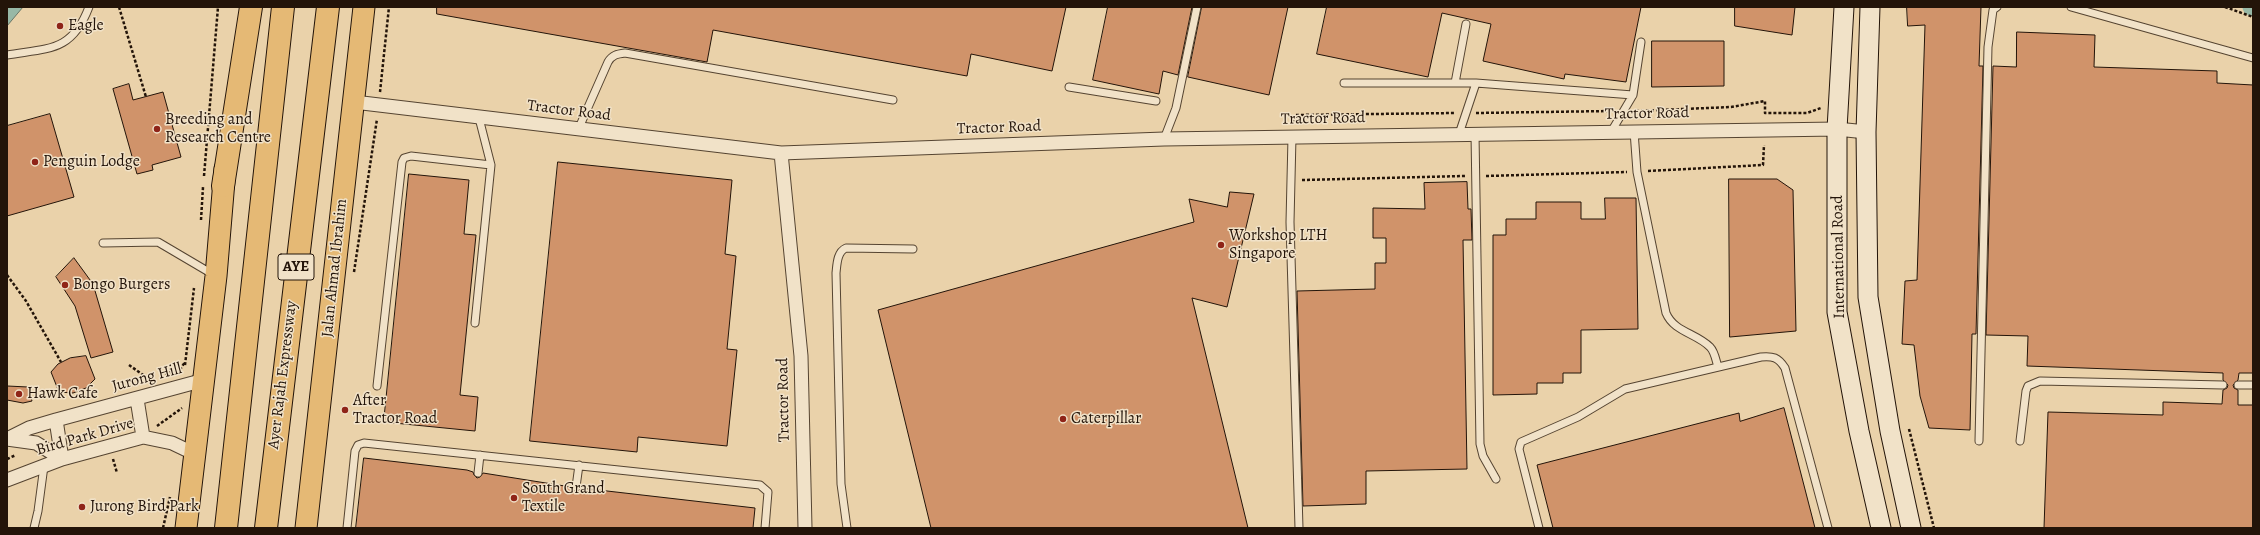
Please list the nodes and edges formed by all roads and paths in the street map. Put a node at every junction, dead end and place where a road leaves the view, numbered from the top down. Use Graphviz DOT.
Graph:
graph roads {
  1 [pos="89,7"];
  2 [pos="120,7"];
  3 [pos="241,7"];
  4 [pos="251,7"];
  5 [pos="283,7"];
  6 [pos="328,7"];
  7 [pos="364,7"];
  8 [pos="389,7"];
  9 [pos="1197,7"];
  10 [pos="1844,7"];
  11 [pos="1870,7"];
  12 [pos="1997,7"];
  13 [pos="2071,7"];
  14 [pos="2225,7"];
  15 [pos="2253,17"];
  16 [pos="1466,24"];
  17 [pos="1641,42"];
  18 [pos="7,55"];
  19 [pos="2253,58"];
  20 [pos="1344,83"];
  21 [pos="1455,83"];
  22 [pos="1476,83"];
  23 [pos="1069,87"];
  24 [pos="1633,95"];
  25 [pos="146,97"];
  26 [pos="893,100"];
  27 [pos="1156,101"];
  28 [pos="354,102"];
  29 [pos="379,105"];
  30 [pos="479,118"];
  31 [pos="1837,129"];
  32 [pos="578,130"];
  33 [pos="1634,131"];
  34 [pos="1611,132"];
  35 [pos="1866,132"];
  36 [pos="1459,134"];
  37 [pos="1475,134"];
  38 [pos="1292,137"];
  39 [pos="1164,139"];
  40 [pos="1764,142"];
  41 [pos="780,153"];
  42 [pos="491,165"];
  43 [pos="1637,172"];
  44 [pos="1476,176"];
  45 [pos="1292,180"];
  46 [pos="223,186"];
  47 [pos="103,243"];
  48 [pos="913,249"];
  49 [pos="7,275"];
  50 [pos="216,276"];
  51 [pos="475,323"];
  52 [pos="186,361"];
  53 [pos="61,362"];
  54 [pos="129,365"];
  55 [pos="1718,367"];
  56 [pos="161,375"];
  57 [pos="154,378"];
  58 [pos="204,380"];
  59 [pos="2223,385"];
  60 [pos="2238,385"];
  61 [pos="2253,385"];
  62 [pos="377,386"];
  63 [pos="137,398"];
  64 [pos="183,408"];
  65 [pos="56,420"];
  66 [pos="1912,437"];
  67 [pos="145,438"];
  68 [pos="7,439"];
  69 [pos="1978,441"];
  70 [pos="2020,441"];
  71 [pos="111,452"];
  72 [pos="195,454"];
  73 [pos="480,455"];
  74 [pos="62,459"];
  75 [pos="578,465"];
  76 [pos="44,466"];
  77 [pos="117,473"];
  78 [pos="478,473"];
  79 [pos="7,480"];
  80 [pos="1496,480"];
  81 [pos="576,487"];
  82 [pos="34,528"];
  83 [pos="186,528"];
  84 [pos="226,528"];
  85 [pos="266,528"];
  86 [pos="306,528"];
  87 [pos="347,528"];
  88 [pos="765,528"];
  89 [pos="805,528"];
  90 [pos="847,528"];
  91 [pos="1299,528"];
  92 [pos="1539,528"];
  93 [pos="1828,528"];
  94 [pos="1881,528"];
  95 [pos="1910,528"];
  96 [pos="1934,528"];
  1 -- 18 [label="lane"];
  2 -- 25 [label="path"];
  3 -- 46 [label="main road"];
  4 -- 46 [label="highway"];
  5 -- 84 [label="highway, AYE"];
  6 -- 85 [label="highway, Ayer Rajah Expressway / AYE"];
  7 -- 28 [label="main road, Jalan Ahmad Ibrahim"];
  8 -- 29 [label="path"];
  9 -- 39 [label="lane"];
  10 -- 31 [label="main road, International Road"];
  11 -- 35 [label="main road, International Road"];
  12 -- 69 [label="lane"];
  13 -- 19 [label="lane"];
  14 -- 15 [label="path"];
  16 -- 21 [label="lane"];
  17 -- 24 [label="lane"];
  20 -- 21 [label="lane"];
  21 -- 22 [label="lane"];
  22 -- 24 [label="lane"];
  22 -- 36 [label="lane"];
  23 -- 27 [label="lane"];
  24 -- 34 [label="lane"];
  26 -- 32 [label="lane"];
  28 -- 29 [label="street, Tractor Road"];
  28 -- 86 [label="main road, Jalan Ahmad Ibrahim"];
  29 -- 30 [label="street, Tractor Road"];
  30 -- 32 [label="street, Tractor Road"];
  30 -- 42 [label="lane"];
  31 -- 33 [label="street, Tractor Road"];
  31 -- 35 [label="street, Tractor Road"];
  31 -- 94 [label="main road, International Road"];
  32 -- 41 [label="street, Tractor Road"];
  33 -- 34 [label="street, Tractor Road"];
  33 -- 43 [label="lane"];
  34 -- 37 [label="street, Tractor Road"];
  35 -- 95 [label="main road, International Road"];
  36 -- 37 [label="street, Tractor Road"];
  36 -- 38 [label="street, Tractor Road"];
  37 -- 44 [label="lane"];
  38 -- 39 [label="street, Tractor Road"];
  38 -- 45 [label="lane"];
  39 -- 41 [label="street, Tractor Road"];
  40 -- 43 [label="path"];
  41 -- 89 [label="street, Tractor Road"];
  42 -- 51 [label="lane"];
  42 -- 62 [label="lane"];
  43 -- 44 [label="path"];
  43 -- 55 [label="lane"];
  44 -- 45 [label="path"];
  44 -- 80 [label="lane"];
  45 -- 91 [label="lane"];
  46 -- 50 [label="main road"];
  47 -- 50 [label="lane"];
  48 -- 90 [label="lane"];
  49 -- 53 [label="path"];
  50 -- 58 [label="main road"];
  52 -- 56 [label="path"];
  54 -- 57 [label="path"];
  55 -- 92 [label="lane"];
  55 -- 93 [label="lane"];
  58 -- 63 [label="street, Jurong Hill"];
  58 -- 72 [label="main road"];
  59 -- 70 [label="lane"];
  60 -- 61 [label="lane"];
  63 -- 65 [label="street, Jurong Hill"];
  63 -- 67 [label="street"];
  64 -- 67 [label="path"];
  65 -- 68 [label="street, Jurong Hill"];
  65 -- 74 [label="street"];
  66 -- 96 [label="path"];
  67 -- 72 [label="street, Bird Park Drive"];
  67 -- 74 [label="street, Bird Park Drive"];
  68 -- 74 [label="street"];
  71 -- 77 [label="path"];
  72 -- 83 [label="main road"];
  73 -- 75 [label="lane"];
  73 -- 78 [label="lane"];
  73 -- 87 [label="lane"];
  74 -- 76 [label="street, Bird Park Drive"];
  75 -- 81 [label="lane"];
  75 -- 88 [label="lane"];
  76 -- 79 [label="street, Bird Park Drive"];
  76 -- 82 [label="lane"];
}
